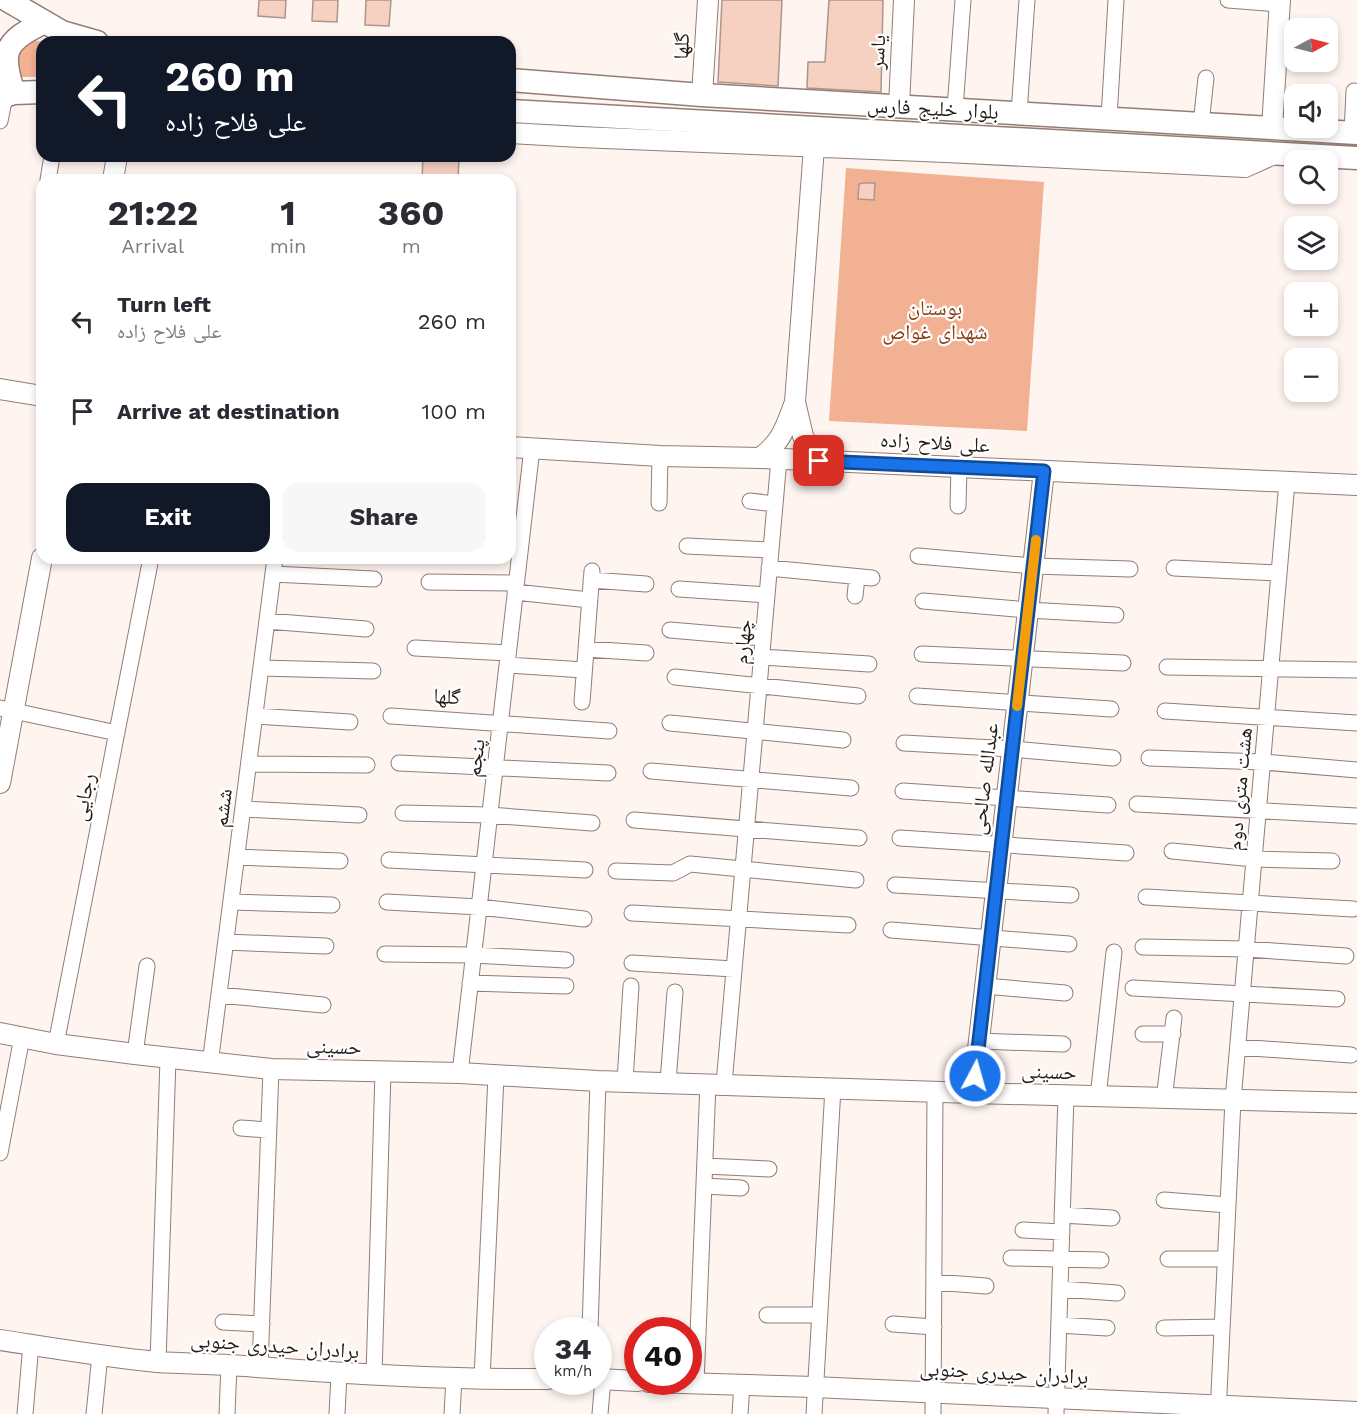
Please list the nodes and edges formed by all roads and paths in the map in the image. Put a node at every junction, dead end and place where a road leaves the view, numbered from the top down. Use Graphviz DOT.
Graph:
graph roads {
  1 [pos="7,0"];
  2 [pos="708,0"];
  3 [pos="904,0"];
  4 [pos="963,0"];
  5 [pos="1027,0"];
  6 [pos="1116,0"];
  7 [pos="1228,0"];
  8 [pos="1280,2"];
  9 [pos="45,22"];
  10 [pos="76,36"];
  11 [pos="1206,78"];
  12 [pos="516,80"];
  13 [pos="1354,91"];
  14 [pos="36,92"];
  15 [pos="702,94"];
  16 [pos="6,95"];
  17 [pos="899,106"];
  18 [pos="955,109"];
  19 [pos="516,111"];
  20 [pos="1019,113"];
  21 [pos="1109,118"];
  22 [pos="0,121"];
  23 [pos="1201,124"];
  24 [pos="1272,128"];
  25 [pos="516,132"];
  26 [pos="1354,133"];
  27 [pos="814,147"];
  28 [pos="1274,154"];
  29 [pos="1357,158"];
  30 [pos="0,389"];
  31 [pos="36,395"];
  32 [pos="795,402"];
  33 [pos="516,447"];
  34 [pos="532,448"];
  35 [pos="660,456"];
  36 [pos="769,459"];
  37 [pos="838,462"];
  38 [pos="959,467"];
  39 [pos="1044,471"];
  40 [pos="1287,482"];
  41 [pos="1357,485"];
  42 [pos="750,501"];
  43 [pos="659,503"];
  44 [pos="775,504"];
  45 [pos="958,506"];
  46 [pos="516,534"];
  47 [pos="687,546"];
  48 [pos="771,550"];
  49 [pos="918,556"];
  50 [pos="41,564"];
  51 [pos="150,564"];
  52 [pos="274,564"];
  53 [pos="515,564"];
  54 [pos="1033,566"];
  55 [pos="769,568"];
  56 [pos="1174,568"];
  57 [pos="1130,569"];
  58 [pos="1279,573"];
  59 [pos="273,574"];
  60 [pos="374,579"];
  61 [pos="429,582"];
  62 [pos="646,585"];
  63 [pos="515,588"];
  64 [pos="680,589"];
  65 [pos="767,595"];
  66 [pos="855,596"];
  67 [pos="589,600"];
  68 [pos="923,601"];
  69 [pos="1028,610"];
  70 [pos="1116,615"];
  71 [pos="267,621"];
  72 [pos="366,629"];
  73 [pos="670,630"];
  74 [pos="763,638"];
  75 [pos="415,648"];
  76 [pos="586,649"];
  77 [pos="646,653"];
  78 [pos="922,654"];
  79 [pos="761,657"];
  80 [pos="1023,658"];
  81 [pos="507,659"];
  82 [pos="1124,663"];
  83 [pos="869,664"];
  84 [pos="1167,667"];
  85 [pos="261,668"];
  86 [pos="1270,669"];
  87 [pos="584,670"];
  88 [pos="1357,670"];
  89 [pos="373,671"];
  90 [pos="675,677"];
  91 [pos="759,687"];
  92 [pos="858,696"];
  93 [pos="917,696"];
  94 [pos="582,702"];
  95 [pos="1017,702"];
  96 [pos="1111,709"];
  97 [pos="7,710"];
  98 [pos="1165,711"];
  99 [pos="255,716"];
  100 [pos="391,716"];
  101 [pos="1266,717"];
  102 [pos="350,722"];
  103 [pos="670,723"];
  104 [pos="1357,723"];
  105 [pos="500,724"];
  106 [pos="609,730"];
  107 [pos="755,731"];
  108 [pos="117,733"];
  109 [pos="843,740"];
  110 [pos="904,743"];
  111 [pos="1012,749"];
  112 [pos="1113,758"];
  113 [pos="1149,758"];
  114 [pos="1263,762"];
  115 [pos="399,763"];
  116 [pos="249,764"];
  117 [pos="367,765"];
  118 [pos="495,769"];
  119 [pos="1357,770"];
  120 [pos="651,771"];
  121 [pos="608,773"];
  122 [pos="751,779"];
  123 [pos="0,783"];
  124 [pos="851,788"];
  125 [pos="903,791"];
  126 [pos="1007,797"];
  127 [pos="1137,804"];
  128 [pos="1108,805"];
  129 [pos="243,809"];
  130 [pos="1258,810"];
  131 [pos="403,813"];
  132 [pos="359,815"];
  133 [pos="489,815"];
  134 [pos="1357,816"];
  135 [pos="634,820"];
  136 [pos="592,823"];
  137 [pos="746,829"];
  138 [pos="859,838"];
  139 [pos="900,838"];
  140 [pos="1001,844"];
  141 [pos="1172,851"];
  142 [pos="1126,853"];
  143 [pos="237,856"];
  144 [pos="1254,859"];
  145 [pos="389,860"];
  146 [pos="340,861"];
  147 [pos="1332,861"];
  148 [pos="484,864"];
  149 [pos="585,870"];
  150 [pos="743,870"];
  151 [pos="616,871"];
  152 [pos="856,880"];
  153 [pos="896,885"];
  154 [pos="996,891"];
  155 [pos="1071,895"];
  156 [pos="1146,897"];
  157 [pos="231,902"];
  158 [pos="387,902"];
  159 [pos="1250,902"];
  160 [pos="332,905"];
  161 [pos="479,907"];
  162 [pos="1353,909"];
  163 [pos="632,913"];
  164 [pos="584,919"];
  165 [pos="738,921"];
  166 [pos="848,925"];
  167 [pos="891,930"];
  168 [pos="990,938"];
  169 [pos="226,942"];
  170 [pos="1069,944"];
  171 [pos="326,946"];
  172 [pos="1143,946"];
  173 [pos="1246,950"];
  174 [pos="1114,952"];
  175 [pos="385,954"];
  176 [pos="473,955"];
  177 [pos="1346,956"];
  178 [pos="566,960"];
  179 [pos="632,963"];
  180 [pos="147,966"];
  181 [pos="734,969"];
  182 [pos="470,983"];
  183 [pos="566,986"];
  184 [pos="632,986"];
  185 [pos="985,986"];
  186 [pos="1133,988"];
  187 [pos="675,992"];
  188 [pos="1065,993"];
  189 [pos="1242,993"];
  190 [pos="219,995"];
  191 [pos="1337,999"];
  192 [pos="323,1005"];
  193 [pos="0,1033"];
  194 [pos="1143,1034"];
  195 [pos="22,1037"];
  196 [pos="979,1041"];
  197 [pos="56,1044"];
  198 [pos="1063,1044"];
  199 [pos="1238,1047"];
  200 [pos="135,1054"];
  201 [pos="1351,1056"];
  202 [pos="168,1059"];
  203 [pos="210,1064"];
  204 [pos="271,1069"];
  205 [pos="383,1072"];
  206 [pos="460,1073"];
  207 [pos="496,1076"];
  208 [pos="598,1081"];
  209 [pos="625,1081"];
  210 [pos="668,1082"];
  211 [pos="716,1083"];
  212 [pos="833,1088"];
  213 [pos="935,1091"];
  214 [pos="973,1093"];
  215 [pos="1065,1095"];
  216 [pos="1098,1097"];
  217 [pos="1164,1099"];
  218 [pos="1233,1100"];
  219 [pos="1357,1103"];
  220 [pos="241,1128"];
  221 [pos="268,1130"];
  222 [pos="0,1153"];
  223 [pos="705,1166"];
  224 [pos="769,1169"];
  225 [pos="704,1186"];
  226 [pos="741,1188"];
  227 [pos="1164,1200"];
  228 [pos="1228,1205"];
  229 [pos="1062,1215"];
  230 [pos="1112,1218"];
  231 [pos="1023,1230"];
  232 [pos="1062,1232"];
  233 [pos="1011,1258"];
  234 [pos="1061,1258"];
  235 [pos="1168,1259"];
  236 [pos="1225,1259"];
  237 [pos="1101,1260"];
  238 [pos="934,1282"];
  239 [pos="986,1286"];
  240 [pos="1060,1289"];
  241 [pos="1117,1293"];
  242 [pos="767,1315"];
  243 [pos="819,1315"];
  244 [pos="590,1317"];
  245 [pos="699,1317"];
  246 [pos="223,1322"];
  247 [pos="262,1324"];
  248 [pos="893,1324"];
  249 [pos="1059,1325"];
  250 [pos="934,1327"];
  251 [pos="1222,1327"];
  252 [pos="1107,1328"];
  253 [pos="1164,1328"];
  254 [pos="0,1340"];
  255 [pos="31,1344"];
  256 [pos="100,1355"];
  257 [pos="158,1362"];
  258 [pos="229,1365"];
  259 [pos="260,1367"];
  260 [pos="339,1374"];
  261 [pos="374,1375"];
  262 [pos="454,1378"];
  263 [pos="482,1379"];
  264 [pos="534,1379"];
  265 [pos="702,1384"];
  266 [pos="742,1384"];
  267 [pos="814,1387"];
  268 [pos="933,1392"];
  269 [pos="601,1395"];
  270 [pos="1057,1406"];
  271 [pos="1120,1408"];
  272 [pos="1218,1410"];
  273 [pos="1328,1412"];
  274 [pos="1357,1412"];
  275 [pos="25,1414"];
  276 [pos="94,1414"];
  277 [pos="227,1414"];
  278 [pos="337,1414"];
  279 [pos="452,1414"];
  280 [pos="600,1414"];
  281 [pos="740,1414"];
  282 [pos="814,1414"];
  283 [pos="933,1414"];
  1 -- 9 [label="main road"];
  2 -- 15 [label="street, گلها"];
  3 -- 17 [label="street, یاسر"];
  4 -- 18 [label="street"];
  5 -- 20 [label="street"];
  6 -- 21 [label="street"];
  7 -- 8 [label="street"];
  8 -- 24 [label="street"];
  9 -- 10 [label="main road"];
  9 -- 16 [label="main road"];
  11 -- 23 [label="street"];
  12 -- 15 [label="main road, بلوار خلیج فارس"];
  13 -- 26 [label="street"];
  14 -- 16 [label="main road"];
  15 -- 17 [label="main road, بلوار خلیج فارس"];
  16 -- 22 [label="street"];
  17 -- 18 [label="main road, بلوار خلیج فارس"];
  18 -- 20 [label="main road, بلوار خلیج فارس"];
  19 -- 28 [label="main road, بلوار خلیج فارس"];
  20 -- 21 [label="main road, بلوار خلیج فارس"];
  21 -- 23 [label="main road, بلوار خلیج فارس"];
  23 -- 24 [label="main road, بلوار خلیج فارس"];
  24 -- 26 [label="main road, بلوار خلیج فارس"];
  25 -- 27 [label="street"];
  27 -- 28 [label="street"];
  27 -- 32 [label="street"];
  28 -- 29 [label="main road, بلوار خلیج فارس"];
  30 -- 31 [label="street"];
  32 -- 36 [label="street"];
  32 -- 37 [label="street"];
  33 -- 34 [label="street, علی فلاح زاده"];
  34 -- 35 [label="street, علی فلاح زاده"];
  34 -- 46 [label="street, پنجم"];
  35 -- 36 [label="street, علی فلاح زاده"];
  35 -- 43 [label="street"];
  36 -- 37 [label="street, علی فلاح زاده"];
  36 -- 44 [label="street, چهارم"];
  37 -- 38 [label="street, علی فلاح زاده"];
  38 -- 39 [label="street, علی فلاح زاده"];
  38 -- 45 [label="street"];
  39 -- 40 [label="street, علی فلاح زاده"];
  39 -- 54 [label="street, عبدالله صالحی"];
  40 -- 41 [label="street, علی فلاح زاده"];
  40 -- 58 [label="street, هشت متری دوم"];
  42 -- 44 [label="street"];
  44 -- 48 [label="street, چهارم"];
  47 -- 48 [label="street"];
  48 -- 55 [label="street, چهارم"];
  49 -- 54 [label="street"];
  50 -- 97 [label="street"];
  51 -- 108 [label="street, رجایی"];
  52 -- 59 [label="street, ششم"];
  53 -- 63 [label="street, پنجم"];
  54 -- 57 [label="street"];
  54 -- 69 [label="street, عبدالله صالحی"];
  55 -- 65 [label="street, چهارم"];
  55 -- 66 [label="street"];
  56 -- 58 [label="street"];
  58 -- 86 [label="street, هشت متری دوم"];
  59 -- 60 [label="street"];
  59 -- 71 [label="street, ششم"];
  61 -- 63 [label="street"];
  62 -- 67 [label="street"];
  63 -- 67 [label="street"];
  63 -- 81 [label="street, پنجم"];
  64 -- 65 [label="street"];
  65 -- 74 [label="street, چهارم"];
  67 -- 76 [label="street"];
  68 -- 69 [label="street"];
  69 -- 70 [label="street"];
  69 -- 80 [label="street, عبدالله صالحی"];
  71 -- 72 [label="street"];
  71 -- 85 [label="street, ششم"];
  73 -- 74 [label="street"];
  74 -- 79 [label="street, چهارم"];
  75 -- 81 [label="street"];
  76 -- 77 [label="street"];
  76 -- 87 [label="street"];
  78 -- 80 [label="street"];
  79 -- 83 [label="street"];
  79 -- 91 [label="street, چهارم"];
  80 -- 82 [label="street"];
  80 -- 95 [label="street, عبدالله صالحی"];
  81 -- 87 [label="street"];
  81 -- 105 [label="street, پنجم"];
  84 -- 86 [label="street"];
  85 -- 89 [label="street"];
  85 -- 99 [label="street, ششم"];
  86 -- 88 [label="street"];
  86 -- 101 [label="street, هشت متری دوم"];
  87 -- 94 [label="street"];
  90 -- 91 [label="street"];
  91 -- 92 [label="street"];
  91 -- 107 [label="street, چهارم"];
  93 -- 95 [label="street"];
  95 -- 96 [label="street"];
  95 -- 111 [label="street, عبدالله صالحی"];
  97 -- 108 [label="street"];
  97 -- 123 [label="street"];
  98 -- 101 [label="street"];
  99 -- 102 [label="street"];
  99 -- 116 [label="street, ششم"];
  100 -- 105 [label="street, گلها"];
  101 -- 104 [label="street"];
  101 -- 114 [label="street, هشت متری دوم"];
  103 -- 107 [label="street"];
  105 -- 106 [label="street, گلها"];
  105 -- 118 [label="street, پنجم"];
  107 -- 109 [label="street"];
  107 -- 122 [label="street, چهارم"];
  108 -- 197 [label="street, رجایی"];
  110 -- 111 [label="street"];
  111 -- 112 [label="street"];
  111 -- 126 [label="street, عبدالله صالحی"];
  113 -- 114 [label="street"];
  114 -- 119 [label="street"];
  114 -- 130 [label="street, هشت متری دوم"];
  115 -- 118 [label="street"];
  116 -- 117 [label="street"];
  116 -- 129 [label="street, ششم"];
  118 -- 121 [label="street"];
  118 -- 133 [label="street, پنجم"];
  120 -- 122 [label="street"];
  122 -- 124 [label="street"];
  122 -- 137 [label="street, چهارم"];
  125 -- 126 [label="street"];
  126 -- 128 [label="street"];
  126 -- 140 [label="street, عبدالله صالحی"];
  127 -- 130 [label="street"];
  129 -- 132 [label="street"];
  129 -- 143 [label="street, ششم"];
  130 -- 134 [label="street"];
  130 -- 144 [label="street, هشت متری دوم"];
  131 -- 133 [label="street"];
  133 -- 136 [label="street"];
  133 -- 148 [label="street, پنجم"];
  135 -- 137 [label="street"];
  137 -- 138 [label="street"];
  137 -- 150 [label="street, چهارم"];
  139 -- 140 [label="street"];
  140 -- 142 [label="street"];
  140 -- 154 [label="street, عبدالله صالحی"];
  141 -- 144 [label="street"];
  143 -- 146 [label="street"];
  143 -- 157 [label="street, ششم"];
  144 -- 147 [label="street"];
  144 -- 159 [label="street, هشت متری دوم"];
  145 -- 148 [label="street"];
  148 -- 149 [label="street"];
  148 -- 161 [label="street, پنجم"];
  150 -- 151 [label="street"];
  150 -- 152 [label="street"];
  150 -- 165 [label="street, چهارم"];
  153 -- 154 [label="street"];
  154 -- 155 [label="street"];
  154 -- 168 [label="street, عبدالله صالحی"];
  156 -- 159 [label="street"];
  157 -- 160 [label="street"];
  157 -- 169 [label="street, ششم"];
  158 -- 161 [label="street"];
  159 -- 162 [label="street"];
  159 -- 173 [label="street, هشت متری دوم"];
  161 -- 164 [label="street"];
  161 -- 176 [label="street, پنجم"];
  163 -- 165 [label="street"];
  165 -- 166 [label="street"];
  165 -- 181 [label="street, چهارم"];
  167 -- 168 [label="street"];
  168 -- 170 [label="street"];
  168 -- 185 [label="street, عبدالله صالحی"];
  169 -- 171 [label="street"];
  169 -- 190 [label="street, ششم"];
  172 -- 173 [label="street"];
  173 -- 177 [label="street"];
  173 -- 189 [label="street, هشت متری دوم"];
  174 -- 216 [label="street"];
  175 -- 176 [label="street"];
  176 -- 178 [label="street"];
  176 -- 182 [label="street, پنجم"];
  179 -- 181 [label="street"];
  180 -- 200 [label="street"];
  181 -- 211 [label="street, چهارم"];
  182 -- 183 [label="street"];
  182 -- 206 [label="street, پنجم"];
  184 -- 209 [label="street"];
  185 -- 188 [label="street"];
  185 -- 196 [label="street, عبدالله صالحی"];
  186 -- 189 [label="street"];
  187 -- 210 [label="street"];
  189 -- 191 [label="street"];
  189 -- 199 [label="street, هشت متری دوم"];
  190 -- 192 [label="street"];
  190 -- 203 [label="street, ششم"];
  193 -- 195 [label="street, حسینی"];
  194 -- 217 [label="street"];
  195 -- 197 [label="street, حسینی"];
  195 -- 222 [label="street"];
  196 -- 198 [label="street"];
  196 -- 214 [label="street, عبدالله صالحی"];
  197 -- 200 [label="street, حسینی"];
  199 -- 201 [label="street"];
  199 -- 218 [label="street, هشت متری دوم"];
  200 -- 202 [label="street, حسینی"];
  202 -- 203 [label="street, حسینی"];
  202 -- 257 [label="street"];
  203 -- 204 [label="street, حسینی"];
  204 -- 205 [label="street, حسینی"];
  204 -- 221 [label="street"];
  205 -- 206 [label="street, حسینی"];
  205 -- 261 [label="street"];
  206 -- 207 [label="street, حسینی"];
  207 -- 208 [label="street, حسینی"];
  207 -- 263 [label="street"];
  208 -- 209 [label="street, حسینی"];
  208 -- 244 [label="street"];
  209 -- 210 [label="street, حسینی"];
  210 -- 211 [label="street, حسینی"];
  211 -- 212 [label="street, حسینی"];
  211 -- 223 [label="street, چهارم"];
  212 -- 213 [label="street, حسینی"];
  212 -- 243 [label="street"];
  213 -- 214 [label="street, حسینی"];
  213 -- 238 [label="street"];
  214 -- 215 [label="street, حسینی"];
  215 -- 216 [label="street, حسینی"];
  215 -- 229 [label="street"];
  216 -- 217 [label="street, حسینی"];
  217 -- 218 [label="street, حسینی"];
  218 -- 219 [label="street, حسینی"];
  218 -- 228 [label="street, هشت متری دوم"];
  220 -- 221 [label="street"];
  221 -- 247 [label="street"];
  223 -- 224 [label="street"];
  223 -- 225 [label="street, چهارم"];
  225 -- 226 [label="street"];
  225 -- 245 [label="street, چهارم"];
  227 -- 228 [label="street"];
  228 -- 236 [label="street, هشت متری دوم"];
  229 -- 230 [label="street"];
  229 -- 232 [label="street"];
  231 -- 232 [label="street"];
  232 -- 234 [label="street"];
  233 -- 234 [label="street"];
  234 -- 237 [label="street"];
  234 -- 240 [label="street"];
  235 -- 236 [label="street"];
  236 -- 251 [label="street, هشت متری دوم"];
  238 -- 239 [label="street"];
  238 -- 250 [label="street"];
  240 -- 241 [label="street"];
  240 -- 249 [label="street"];
  242 -- 243 [label="street"];
  243 -- 267 [label="street"];
  246 -- 247 [label="street"];
  247 -- 259 [label="street"];
  248 -- 250 [label="street"];
  249 -- 252 [label="street"];
  249 -- 270 [label="street"];
  250 -- 268 [label="street"];
  251 -- 253 [label="street"];
  251 -- 272 [label="street, هشت متری دوم"];
  254 -- 255 [label="street, برادران حیدری جنوبی"];
  255 -- 256 [label="street, برادران حیدری جنوبی"];
  255 -- 275 [label="street"];
  256 -- 257 [label="street, برادران حیدری جنوبی"];
  256 -- 276 [label="street"];
  257 -- 258 [label="street, برادران حیدری جنوبی"];
  258 -- 259 [label="street, برادران حیدری جنوبی"];
  258 -- 277 [label="street"];
  259 -- 260 [label="street, برادران حیدری جنوبی"];
  260 -- 261 [label="street, برادران حیدری جنوبی"];
  260 -- 278 [label="street"];
  261 -- 262 [label="street, برادران حیدری جنوبی"];
  262 -- 263 [label="street, برادران حیدری جنوبی"];
  262 -- 279 [label="street"];
  263 -- 264 [label="street, برادران حیدری جنوبی"];
  265 -- 266 [label="street, برادران حیدری جنوبی"];
  266 -- 267 [label="street, برادران حیدری جنوبی"];
  266 -- 281 [label="street"];
  267 -- 268 [label="street, برادران حیدری جنوبی"];
  267 -- 282 [label="street"];
  268 -- 270 [label="street, برادران حیدری جنوبی"];
  268 -- 283 [label="street"];
  269 -- 280 [label="street"];
  270 -- 271 [label="street, برادران حیدری جنوبی"];
  271 -- 272 [label="street, برادران حیدری جنوبی"];
  272 -- 273 [label="street, برادران حیدری جنوبی"];
  273 -- 274 [label="street, برادران حیدری جنوبی"];
}
